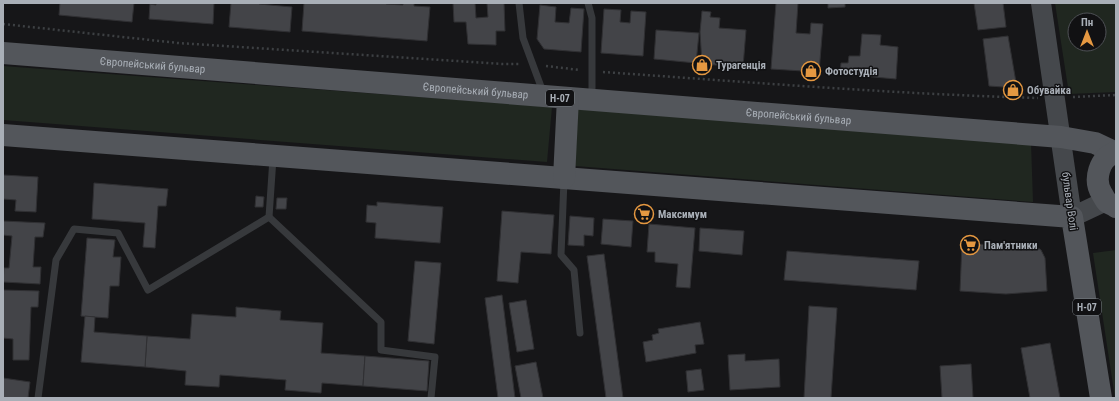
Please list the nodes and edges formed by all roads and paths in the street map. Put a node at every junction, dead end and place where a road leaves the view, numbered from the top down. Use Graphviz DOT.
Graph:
graph roads {
  1 [pos="518,3"];
  2 [pos="588,3"];
  3 [pos="1041,3"];
  4 [pos="3,24"];
  5 [pos="3,54"];
  6 [pos="533,64"];
  7 [pos="592,71"];
  8 [pos="1116,95"];
  9 [pos="544,96"];
  10 [pos="1055,97"];
  11 [pos="568,98"];
  12 [pos="592,100"];
  13 [pos="3,135"];
  14 [pos="1061,137"];
  15 [pos="1115,152"];
  16 [pos="273,155"];
  17 [pos="564,178"];
  18 [pos="1111,204"];
  19 [pos="269,217"];
  20 [pos="1072,217"];
  21 [pos="580,334"];
  22 [pos="38,398"];
  23 [pos="431,398"];
  24 [pos="1101,398"];
  1 -- 6 [label="lane"];
  2 -- 7 [label="lane"];
  3 -- 10 [label="main road, бульвар Волі"];
  4 -- 6 [label="path"];
  5 -- 9 [label="main road, Європейський бульвар / Н-07"];
  6 -- 7 [label="path"];
  6 -- 9 [label="lane"];
  7 -- 10 [label="path"];
  7 -- 12 [label="lane"];
  8 -- 10 [label="path"];
  9 -- 11 [label="main road, Європейський бульвар / Н-07"];
  10 -- 14 [label="main road, бульвар Волі"];
  11 -- 12 [label="main road, Європейський бульвар / Н-07"];
  11 -- 17 [label="main road"];
  12 -- 14 [label="main road, Європейський бульвар / Н-07"];
  13 -- 16 [label="main road, Європейський бульвар"];
  14 -- 15 [label="main road, Європейський бульвар / Н-07"];
  14 -- 20 [label="main road, бульвар Волі"];
  15 -- 18 [label="main road, Європейський бульвар / Н-07"];
  16 -- 17 [label="main road, Європейський бульвар"];
  16 -- 19 [label="lane"];
  17 -- 20 [label="main road, Європейський бульвар"];
  17 -- 21 [label="lane"];
  18 -- 20 [label="main road, Європейський бульвар"];
  19 -- 22 [label="lane"];
  19 -- 23 [label="lane"];
  20 -- 24 [label="main road, бульвар Волі / Н-07"];
}
